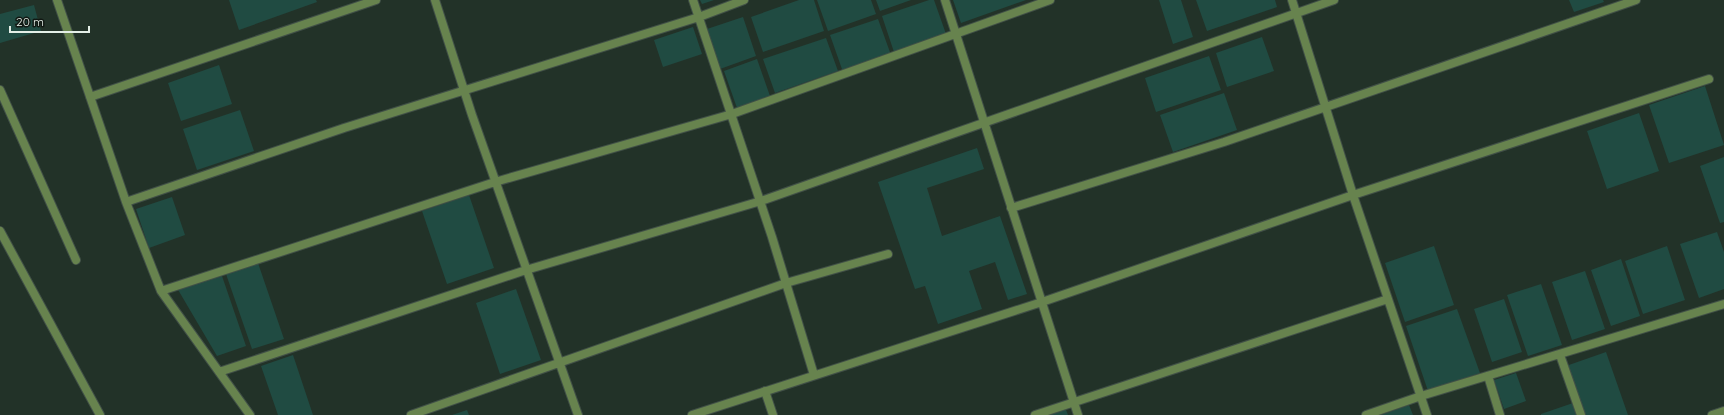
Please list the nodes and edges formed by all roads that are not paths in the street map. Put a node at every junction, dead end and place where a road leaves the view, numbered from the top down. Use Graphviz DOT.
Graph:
graph roads {
  1 [pos="57,0"];
  2 [pos="376,0"];
  3 [pos="435,0"];
  4 [pos="693,0"];
  5 [pos="744,0"];
  6 [pos="945,0"];
  7 [pos="1050,0"];
  8 [pos="1292,0"];
  9 [pos="1334,0"];
  10 [pos="1636,0"];
  11 [pos="1296,14"];
  12 [pos="699,16"];
  13 [pos="956,34"];
  14 [pos="1709,79"];
  15 [pos="0,90"];
  16 [pos="463,90"];
  17 [pos="90,97"];
  18 [pos="1325,106"];
  19 [pos="732,114"];
  20 [pos="984,122"];
  21 [pos="495,182"];
  22 [pos="1353,195"];
  23 [pos="761,201"];
  24 [pos="126,202"];
  25 [pos="1011,208"];
  26 [pos="0,231"];
  27 [pos="888,254"];
  28 [pos="76,260"];
  29 [pos="526,270"];
  30 [pos="786,283"];
  31 [pos="161,291"];
  32 [pos="1388,299"];
  33 [pos="1042,302"];
  34 [pos="1724,304"];
  35 [pos="1560,355"];
  36 [pos="560,364"];
  37 [pos="219,372"];
  38 [pos="814,375"];
  39 [pos="1488,376"];
  40 [pos="765,391"];
  41 [pos="1421,396"];
  42 [pos="1074,402"];
  43 [pos="1724,411"];
  44 [pos="704,413"];
  45 [pos="100,415"];
  46 [pos="250,415"];
  47 [pos="411,415"];
  48 [pos="578,415"];
  49 [pos="692,415"];
  50 [pos="773,415"];
  51 [pos="1035,415"];
  52 [pos="1078,415"];
  53 [pos="1366,415"];
  54 [pos="1427,415"];
  55 [pos="1500,415"];
  56 [pos="1581,415"];
  57 [pos="1712,415"];
  1 -- 17 [label="street"];
  2 -- 17 [label="street"];
  3 -- 16 [label="street"];
  4 -- 12 [label="street"];
  5 -- 12 [label="street"];
  6 -- 13 [label="street"];
  7 -- 13 [label="street"];
  8 -- 11 [label="street"];
  9 -- 11 [label="street"];
  10 -- 18 [label="street"];
  11 -- 18 [label="street"];
  11 -- 20 [label="street"];
  12 -- 16 [label="street"];
  12 -- 19 [label="street"];
  13 -- 19 [label="street"];
  13 -- 20 [label="street"];
  14 -- 22 [label="street"];
  15 -- 28 [label="street"];
  16 -- 21 [label="street"];
  16 -- 24 [label="street"];
  17 -- 24 [label="street"];
  18 -- 22 [label="street"];
  18 -- 25 [label="street"];
  19 -- 21 [label="street"];
  19 -- 23 [label="street"];
  20 -- 23 [label="street"];
  20 -- 25 [label="street"];
  21 -- 29 [label="street"];
  21 -- 31 [label="street"];
  22 -- 32 [label="street"];
  22 -- 33 [label="street"];
  23 -- 29 [label="street"];
  23 -- 30 [label="street"];
  24 -- 31 [label="street"];
  25 -- 33 [label="street"];
  26 -- 45 [label="street"];
  27 -- 30 [label="street"];
  29 -- 36 [label="street"];
  29 -- 37 [label="street"];
  30 -- 36 [label="street"];
  30 -- 38 [label="street"];
  31 -- 37 [label="street"];
  32 -- 41 [label="street"];
  32 -- 42 [label="street"];
  33 -- 38 [label="street"];
  33 -- 42 [label="street"];
  34 -- 35 [label="street"];
  35 -- 39 [label="street"];
  35 -- 56 [label="street"];
  36 -- 47 [label="street"];
  36 -- 48 [label="street"];
  37 -- 46 [label="street"];
  38 -- 40 [label="street"];
  39 -- 41 [label="street"];
  39 -- 55 [label="street"];
  40 -- 44 [label="street"];
  40 -- 50 [label="street"];
  41 -- 53 [label="street"];
  41 -- 54 [label="street"];
  42 -- 51 [label="street"];
  42 -- 52 [label="street"];
  43 -- 57 [label="street"];
  44 -- 49 [label="street"];
}
